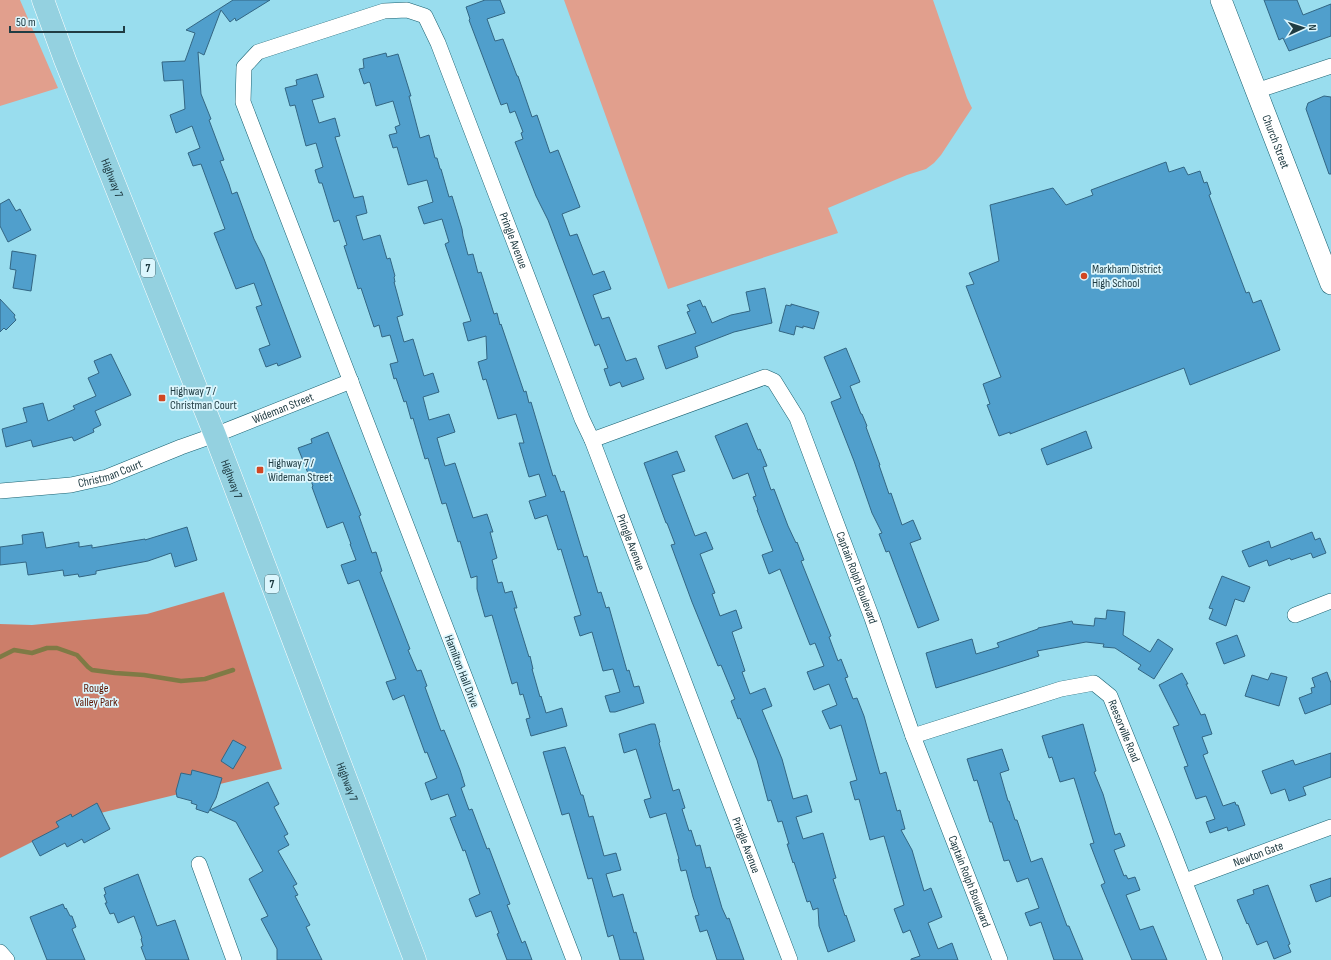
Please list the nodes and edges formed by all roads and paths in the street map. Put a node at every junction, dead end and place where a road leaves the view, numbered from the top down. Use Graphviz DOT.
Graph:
graph roads {
  1 [pos="43,0"];
  2 [pos="1221,0"];
  3 [pos="1331,66"];
  4 [pos="1256,91"];
  5 [pos="1331,284"];
  6 [pos="351,381"];
  7 [pos="215,435"];
  8 [pos="592,440"];
  9 [pos="0,491"];
  10 [pos="1331,601"];
  11 [pos="1295,615"];
  12 [pos="913,736"];
  13 [pos="1331,827"];
  14 [pos="199,864"];
  15 [pos="1185,881"];
  16 [pos="0,952"];
  17 [pos="7,960"];
  18 [pos="234,960"];
  19 [pos="415,960"];
  20 [pos="574,960"];
  21 [pos="790,960"];
  22 [pos="1000,960"];
  23 [pos="1216,960"];
  1 -- 7 [label="main road, Highway 7 / 7"];
  2 -- 4 [label="street, Church Street"];
  3 -- 4 [label="street"];
  4 -- 5 [label="street, Church Street"];
  6 -- 7 [label="street, Wideman Street"];
  6 -- 8 [label="street, Pringle Avenue"];
  6 -- 20 [label="street, Hamilton Hall Drive"];
  7 -- 9 [label="street, Christman Court"];
  7 -- 19 [label="main road, Highway 7 / 7"];
  8 -- 12 [label="street, Captain Rolph Boulevard"];
  8 -- 21 [label="street, Pringle Avenue"];
  10 -- 11 [label="street"];
  12 -- 15 [label="street, Reesorville Road"];
  12 -- 22 [label="street, Captain Rolph Boulevard"];
  13 -- 15 [label="street, Newton Gate"];
  14 -- 18 [label="street"];
  15 -- 23 [label="street, Reesorville Road"];
  16 -- 17 [label="street"];
}
